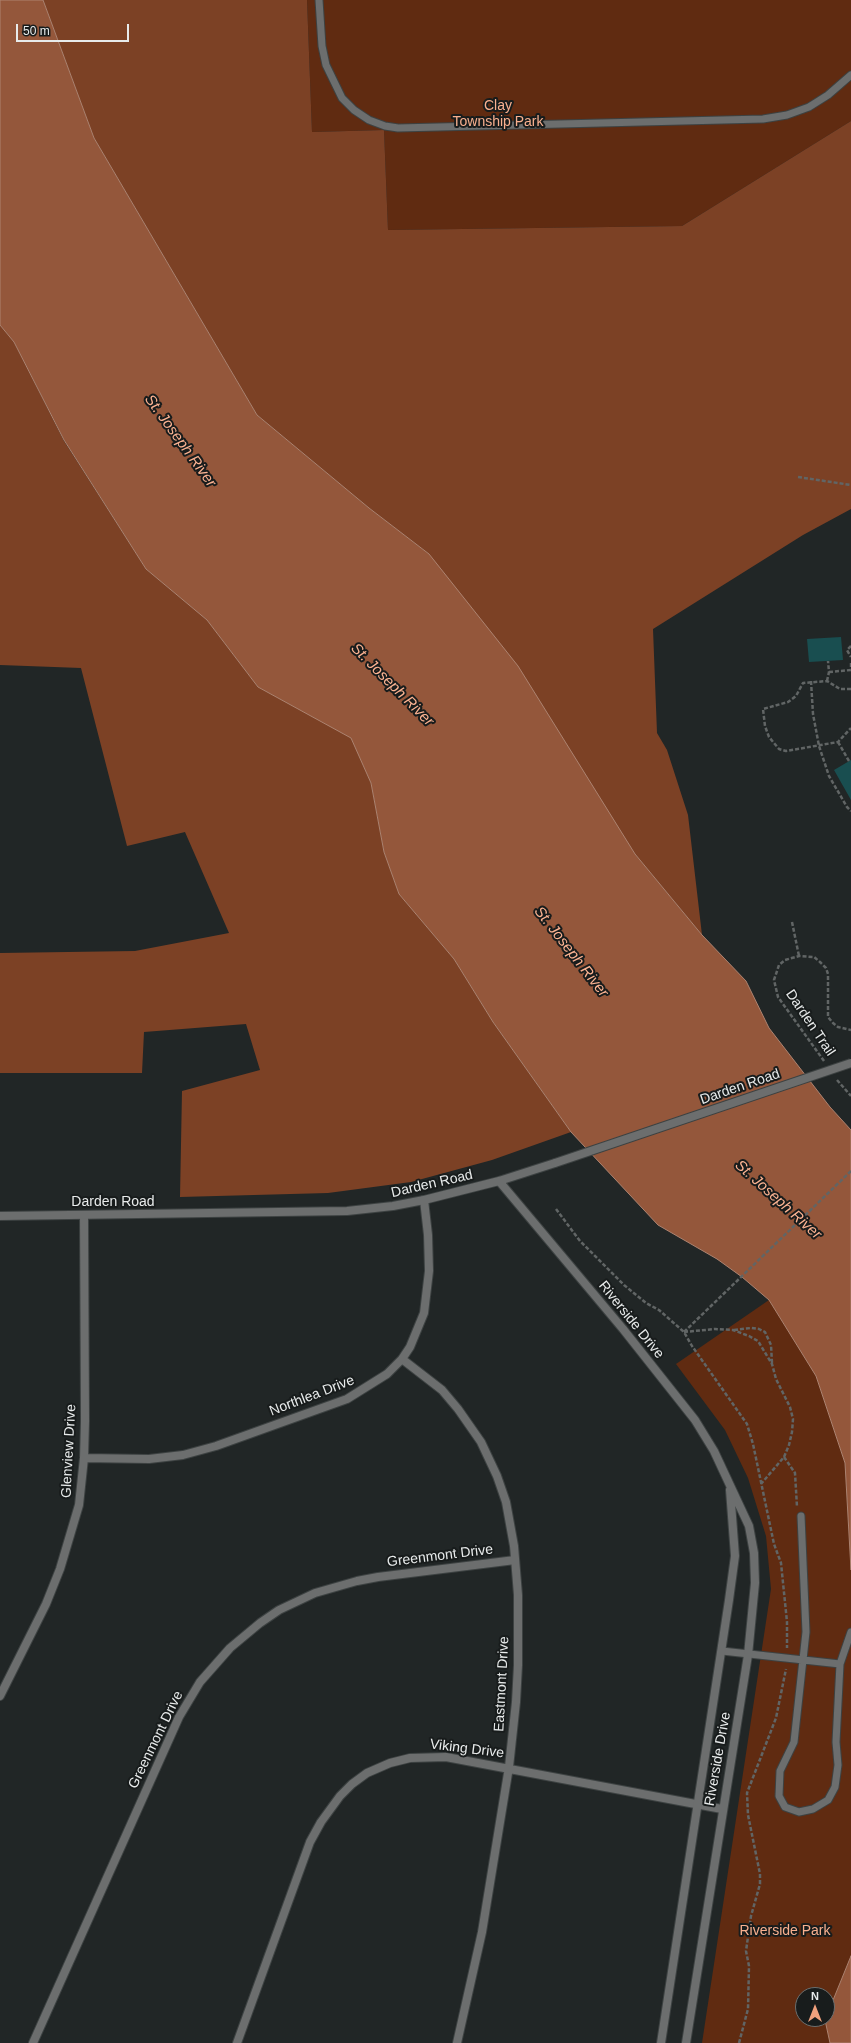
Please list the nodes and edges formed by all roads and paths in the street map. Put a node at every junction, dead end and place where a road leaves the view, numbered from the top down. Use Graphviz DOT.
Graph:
graph roads {
  1 [pos="319,0"];
  2 [pos="851,75"];
  3 [pos="798,477"];
  4 [pos="851,486"];
  5 [pos="851,646"];
  6 [pos="851,657"];
  7 [pos="828,661"];
  8 [pos="851,663"];
  9 [pos="851,669"];
  10 [pos="829,672"];
  11 [pos="811,681"];
  12 [pos="827,681"];
  13 [pos="851,689"];
  14 [pos="851,728"];
  15 [pos="838,742"];
  16 [pos="819,746"];
  17 [pos="849,761"];
  18 [pos="851,811"];
  19 [pos="792,922"];
  20 [pos="799,956"];
  21 [pos="851,1030"];
  22 [pos="851,1063"];
  23 [pos="828,1066"];
  24 [pos="836,1078"];
  25 [pos="851,1096"];
  26 [pos="851,1171"];
  27 [pos="499,1181"];
  28 [pos="424,1200"];
  29 [pos="84,1215"];
  30 [pos="0,1216"];
  31 [pos="733,1330"];
  32 [pos="402,1359"];
  33 [pos="772,1364"];
  34 [pos="784,1457"];
  35 [pos="84,1458"];
  36 [pos="730,1483"];
  37 [pos="761,1484"];
  38 [pos="801,1516"];
  39 [pos="515,1560"];
  40 [pos="851,1632"];
  41 [pos="722,1652"];
  42 [pos="748,1655"];
  43 [pos="802,1660"];
  44 [pos="840,1664"];
  45 [pos="0,1696"];
  46 [pos="509,1767"];
  47 [pos="698,1804"];
  48 [pos="722,1808"];
  49 [pos="33,2043"];
  50 [pos="238,2043"];
  51 [pos="457,2043"];
  52 [pos="662,2043"];
  53 [pos="686,2043"];
  1 -- 2 [label="lane"];
  3 -- 4 [label="path"];
  5 -- 6 [label="path"];
  7 -- 10 [label="path"];
  8 -- 9 [label="path"];
  9 -- 10 [label="path"];
  10 -- 12 [label="path"];
  11 -- 12 [label="path"];
  11 -- 16 [label="path"];
  11 -- 16 [label="path"];
  12 -- 13 [label="path"];
  14 -- 15 [label="path"];
  15 -- 16 [label="path"];
  15 -- 17 [label="path"];
  16 -- 18 [label="path"];
  19 -- 20 [label="path"];
  20 -- 21 [label="path, Darden Trail"];
  20 -- 23 [label="path, Darden Trail"];
  22 -- 27 [label="street, Darden Road, bridge"];
  24 -- 25 [label="path"];
  26 -- 31 [label="path"];
  27 -- 28 [label="street, Darden Road"];
  27 -- 36 [label="street, Riverside Drive"];
  28 -- 29 [label="street, Darden Road"];
  28 -- 32 [label="street, Northlea Drive"];
  29 -- 30 [label="street, Darden Road"];
  29 -- 35 [label="street, Glenview Drive"];
  31 -- 33 [label="path"];
  31 -- 33 [label="path"];
  32 -- 35 [label="street, Northlea Drive"];
  32 -- 39 [label="street, Eastmont Drive"];
  33 -- 34 [label="path"];
  34 -- 37 [label="path"];
  34 -- 38 [label="path"];
  35 -- 45 [label="street, Glenview Drive"];
  36 -- 41 [label="street, Riverside Drive"];
  36 -- 42 [label="street, Riverside Drive"];
  38 -- 43 [label="lane"];
  39 -- 46 [label="street, Eastmont Drive"];
  39 -- 49 [label="street, Greenmont Drive"];
  40 -- 44 [label="lane"];
  41 -- 42 [label="lane"];
  41 -- 47 [label="street, Riverside Drive"];
  42 -- 43 [label="lane"];
  42 -- 48 [label="street, Riverside Drive"];
  43 -- 44 [label="lane"];
  43 -- 44 [label="lane"];
  46 -- 47 [label="street, Viking Drive"];
  46 -- 50 [label="street, Viking Drive"];
  46 -- 51 [label="street, Eastmont Drive"];
  47 -- 48 [label="street, Viking Drive"];
  47 -- 52 [label="street, Riverside Drive"];
  48 -- 53 [label="street, Riverside Drive"];
}
